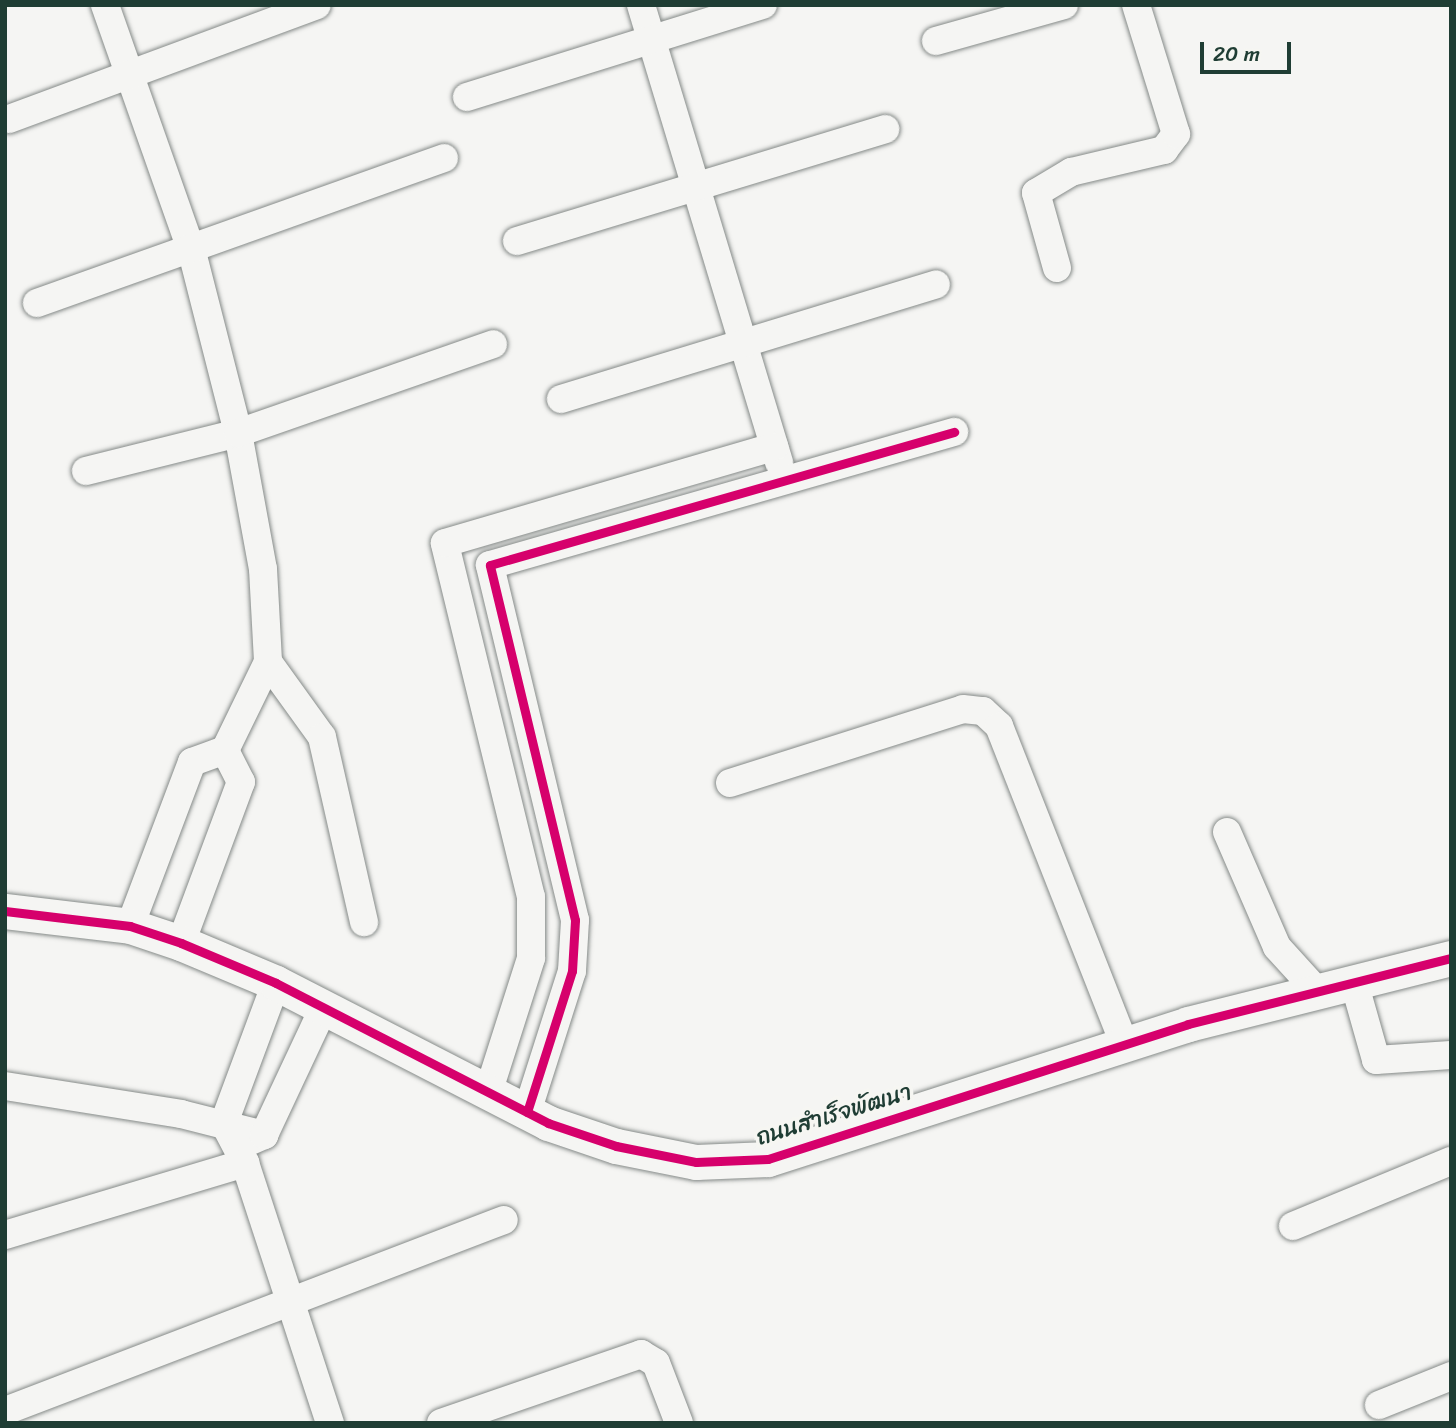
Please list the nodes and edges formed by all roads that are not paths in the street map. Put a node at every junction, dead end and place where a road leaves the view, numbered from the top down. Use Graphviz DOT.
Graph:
graph roads {
  1 [pos="105,5"];
  2 [pos="317,5"];
  3 [pos="641,5"];
  4 [pos="763,5"];
  5 [pos="1064,5"];
  6 [pos="1136,5"];
  7 [pos="651,40"];
  8 [pos="936,41"];
  9 [pos="130,69"];
  10 [pos="467,97"];
  11 [pos="9,119"];
  12 [pos="885,129"];
  13 [pos="444,158"];
  14 [pos="693,189"];
  15 [pos="517,241"];
  16 [pos="192,252"];
  17 [pos="1057,268"];
  18 [pos="936,284"];
  19 [pos="37,303"];
  20 [pos="493,344"];
  21 [pos="741,347"];
  22 [pos="561,400"];
  23 [pos="238,432"];
  24 [pos="954,432"];
  25 [pos="774,447"];
  26 [pos="86,471"];
  27 [pos="785,482"];
  28 [pos="445,543"];
  29 [pos="490,565"];
  30 [pos="268,662"];
  31 [pos="225,750"];
  32 [pos="539,763"];
  33 [pos="500,774"];
  34 [pos="730,783"];
  35 [pos="1227,832"];
  36 [pos="5,911"];
  37 [pos="364,922"];
  38 [pos="130,926"];
  39 [pos="181,943"];
  40 [pos="1451,958"];
  41 [pos="1354,982"];
  42 [pos="276,983"];
  43 [pos="1317,991"];
  44 [pos="323,1009"];
  45 [pos="1125,1045"];
  46 [pos="1451,1055"];
  47 [pos="5,1086"];
  48 [pos="488,1093"];
  49 [pos="527,1112"];
  50 [pos="235,1144"];
  51 [pos="1451,1161"];
  52 [pos="504,1220"];
  53 [pos="1293,1226"];
  54 [pos="5,1235"];
  55 [pos="291,1302"];
  56 [pos="1451,1376"];
  57 [pos="1379,1405"];
  58 [pos="5,1411"];
  59 [pos="330,1423"];
  60 [pos="441,1423"];
  61 [pos="679,1423"];
  1 -- 9 [label="street"];
  2 -- 9 [label="street"];
  3 -- 7 [label="street"];
  4 -- 7 [label="street"];
  5 -- 8 [label="street"];
  6 -- 17 [label="street"];
  7 -- 10 [label="street"];
  7 -- 14 [label="street"];
  9 -- 11 [label="street"];
  9 -- 16 [label="street"];
  12 -- 14 [label="street"];
  13 -- 16 [label="street"];
  14 -- 15 [label="street"];
  14 -- 21 [label="street"];
  16 -- 19 [label="street"];
  16 -- 23 [label="street"];
  18 -- 21 [label="street"];
  20 -- 23 [label="street"];
  21 -- 22 [label="street"];
  21 -- 25 [label="street"];
  23 -- 26 [label="street"];
  23 -- 30 [label="street"];
  24 -- 27 [label="street"];
  25 -- 27 [label="street"];
  25 -- 28 [label="street"];
  27 -- 29 [label="street"];
  28 -- 29 [label="street"];
  28 -- 33 [label="street"];
  29 -- 32 [label="street"];
  30 -- 31 [label="street"];
  30 -- 37 [label="street"];
  31 -- 38 [label="street"];
  31 -- 39 [label="street"];
  32 -- 33 [label="street"];
  32 -- 49 [label="street"];
  33 -- 48 [label="street"];
  34 -- 45 [label="street"];
  35 -- 43 [label="street"];
  36 -- 38 [label="street, ถนนสำเร็จพัฒนา"];
  38 -- 39 [label="street, ถนนสำเร็จพัฒนา"];
  39 -- 42 [label="street, ถนนสำเร็จพัฒนา"];
  40 -- 41 [label="street, ถนนสำเร็จพัฒนา"];
  41 -- 43 [label="street, ถนนสำเร็จพัฒนา"];
  41 -- 46 [label="street"];
  42 -- 44 [label="street, ถนนสำเร็จพัฒนา"];
  42 -- 50 [label="street"];
  43 -- 45 [label="street, ถนนสำเร็จพัฒนา"];
  44 -- 48 [label="street, ถนนสำเร็จพัฒนา"];
  44 -- 50 [label="street"];
  45 -- 49 [label="street, ถนนสำเร็จพัฒนา"];
  47 -- 50 [label="street"];
  48 -- 49 [label="street, ถนนสำเร็จพัฒนา"];
  50 -- 54 [label="street"];
  50 -- 55 [label="street"];
  51 -- 53 [label="street"];
  52 -- 55 [label="street"];
  55 -- 58 [label="street"];
  55 -- 59 [label="street"];
  56 -- 57 [label="street"];
  60 -- 61 [label="street"];
}
